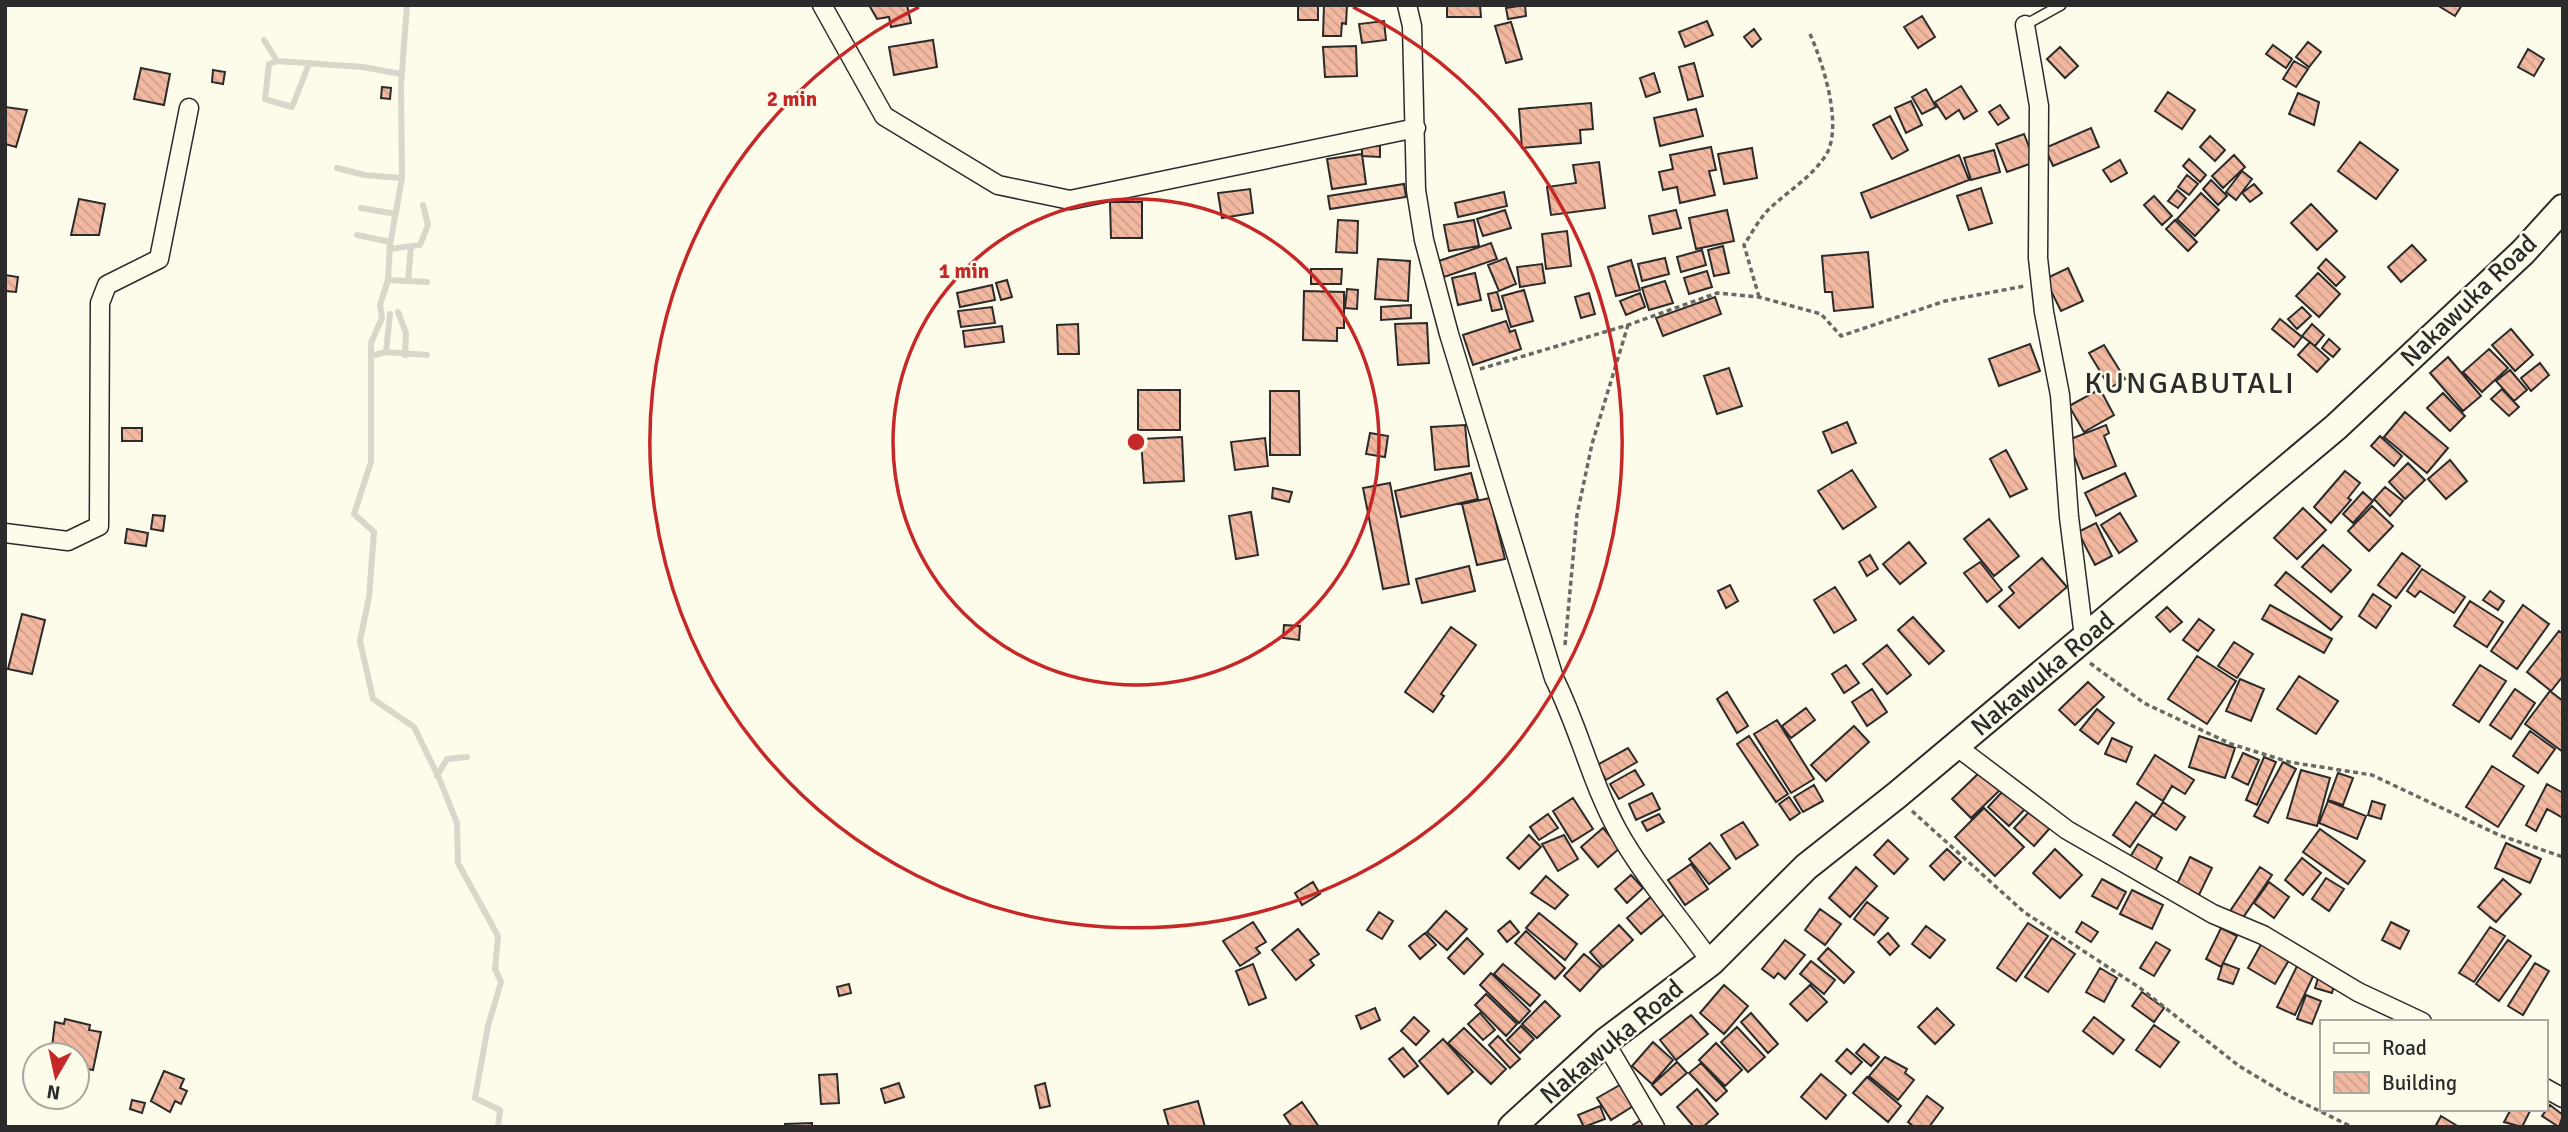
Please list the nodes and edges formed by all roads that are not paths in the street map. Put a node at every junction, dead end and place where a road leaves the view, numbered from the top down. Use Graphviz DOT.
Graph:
graph roads {
  1 [pos="822,5"];
  2 [pos="1407,5"];
  3 [pos="2062,5"];
  4 [pos="2025,26"];
  5 [pos="189,108"];
  6 [pos="1416,128"];
  7 [pos="2563,208"];
  8 [pos="5,533"];
  9 [pos="2078,643"];
  10 [pos="1956,746"];
  11 [pos="1712,962"];
  12 [pos="2417,1020"];
  13 [pos="1605,1042"];
  14 [pos="2547,1089"];
  15 [pos="2563,1098"];
  16 [pos="1512,1127"];
  17 [pos="1655,1127"];
  1 -- 6 [label="street"];
  2 -- 6 [label="street"];
  3 -- 4 [label="lane"];
  4 -- 9 [label="street"];
  5 -- 8 [label="street"];
  6 -- 11 [label="street"];
  7 -- 9 [label="main road, Nakawuka Road"];
  9 -- 10 [label="main road, Nakawuka Road"];
  10 -- 11 [label="main road, Nakawuka Road"];
  10 -- 12 [label="street"];
  11 -- 13 [label="main road, Nakawuka Road"];
  13 -- 16 [label="main road, Nakawuka Road"];
  13 -- 17 [label="street"];
  14 -- 15 [label="street"];
}
